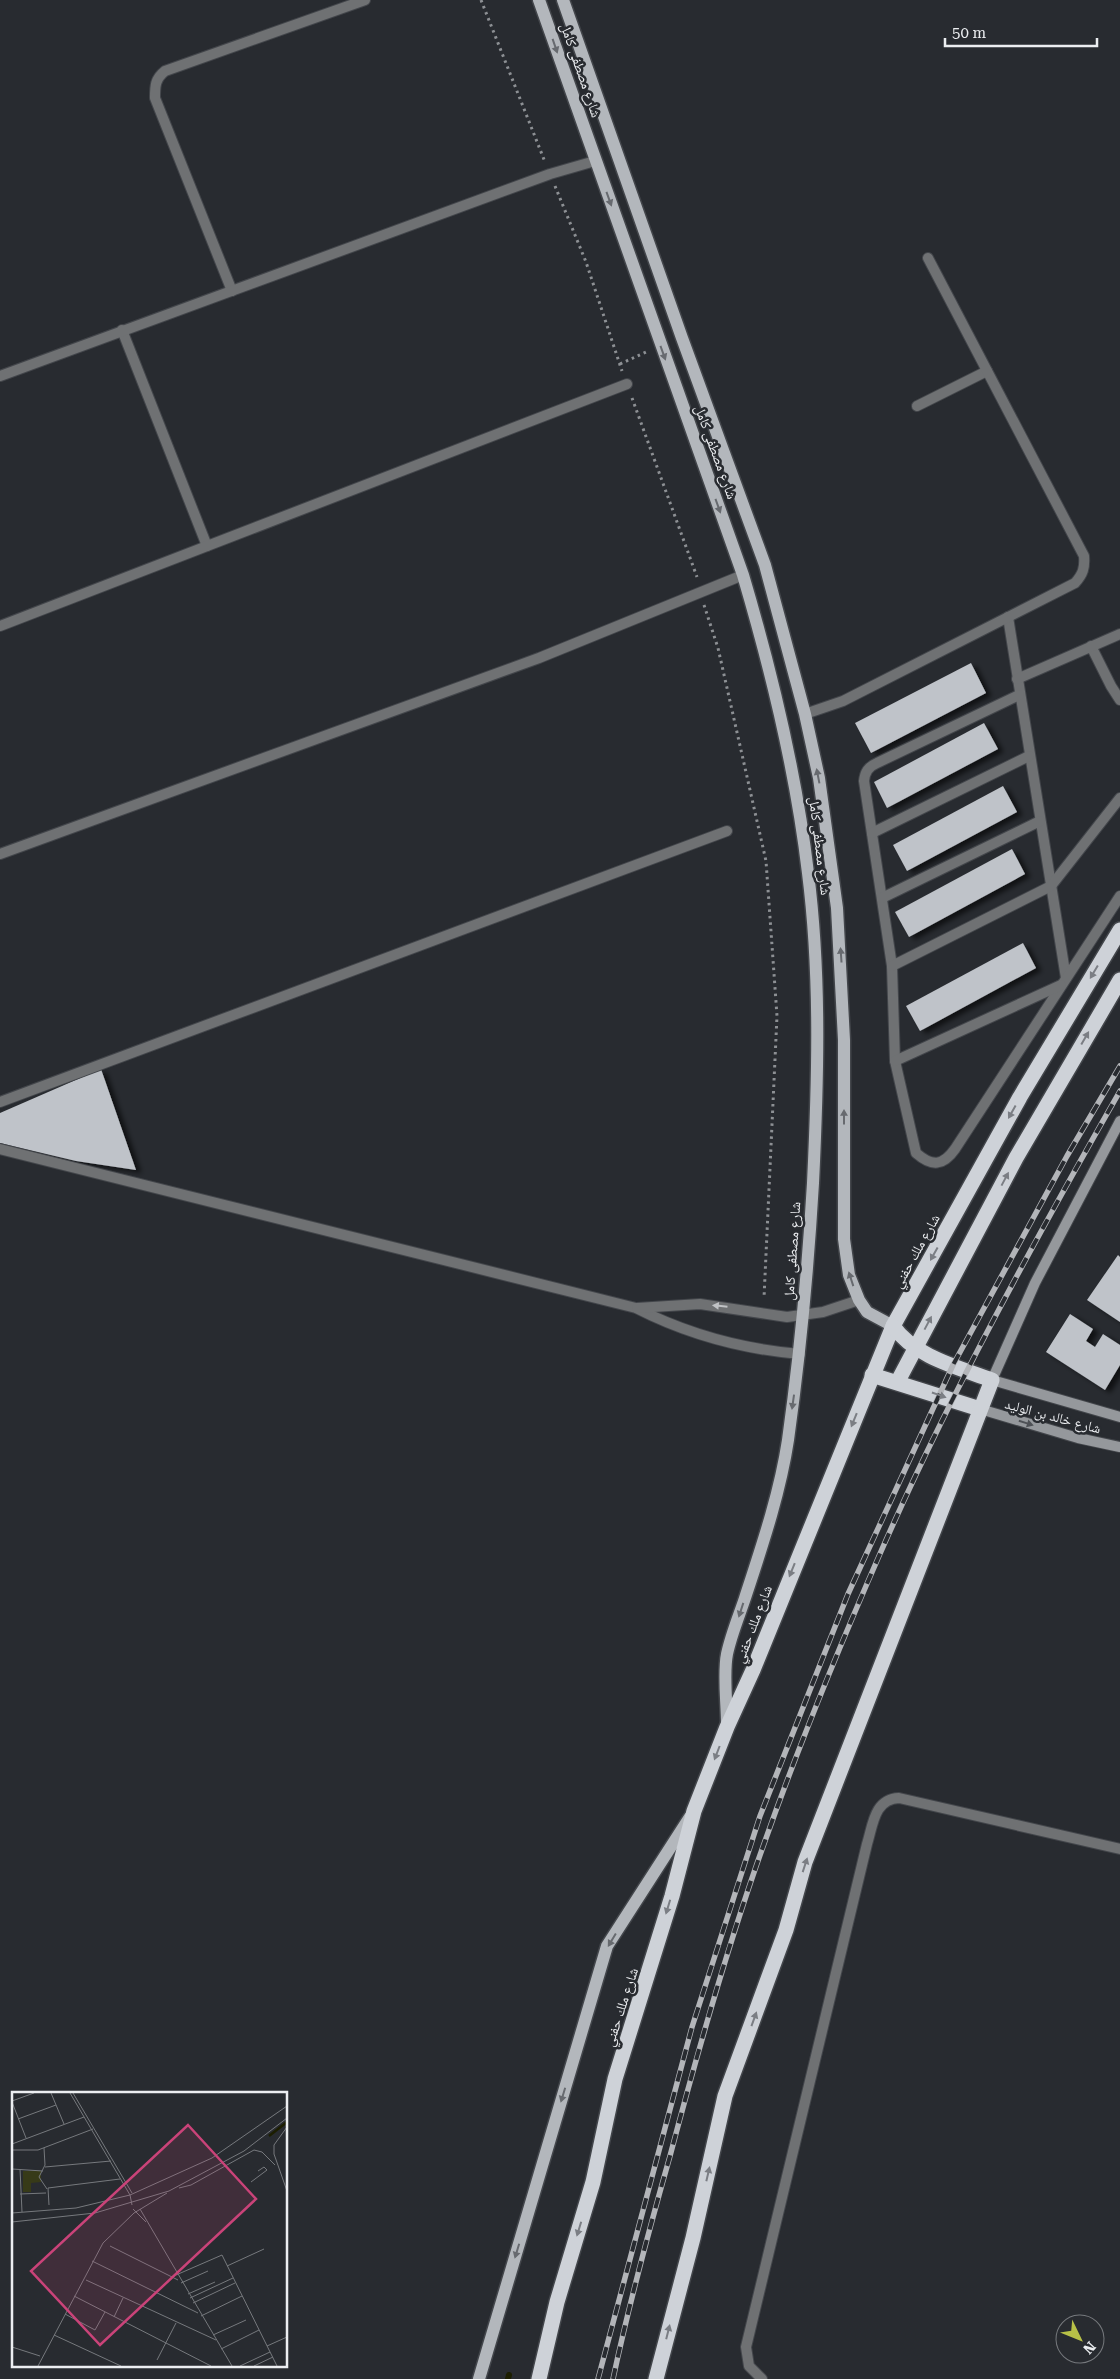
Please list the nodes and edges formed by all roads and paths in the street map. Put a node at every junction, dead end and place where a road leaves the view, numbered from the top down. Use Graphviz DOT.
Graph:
graph roads {
  1 [pos="365,0"];
  2 [pos="481,0"];
  3 [pos="539,0"];
  4 [pos="563,0"];
  5 [pos="595,161"];
  6 [pos="550,174"];
  7 [pos="928,258"];
  8 [pos="232,291"];
  9 [pos="122,330"];
  10 [pos="648,351"];
  11 [pos="620,364"];
  12 [pos="987,371"];
  13 [pos="0,376"];
  14 [pos="627,384"];
  15 [pos="917,406"];
  16 [pos="207,546"];
  17 [pos="743,576"];
  18 [pos="702,592"];
  19 [pos="1008,617"];
  20 [pos="0,626"];
  21 [pos="1120,634"];
  22 [pos="1091,646"];
  23 [pos="1017,679"];
  24 [pos="1019,695"];
  25 [pos="1120,700"];
  26 [pos="805,714"];
  27 [pos="1030,756"];
  28 [pos="1120,798"];
  29 [pos="1040,821"];
  30 [pos="727,831"];
  31 [pos="872,833"];
  32 [pos="0,854"];
  33 [pos="1050,886"];
  34 [pos="1120,896"];
  35 [pos="882,898"];
  36 [pos="1120,930"];
  37 [pos="892,966"];
  38 [pos="1120,980"];
  39 [pos="1064,981"];
  40 [pos="895,1061"];
  41 [pos="0,1102"];
  42 [pos="1120,1122"];
  43 [pos="0,1149"];
  44 [pos="859,1300"];
  45 [pos="636,1308"];
  46 [pos="766,1314"];
  47 [pos="804,1316"];
  48 [pos="892,1326"];
  49 [pos="914,1348"];
  50 [pos="800,1354"];
  51 [pos="872,1375"];
  52 [pos="992,1380"];
  53 [pos="898,1382"];
  54 [pos="980,1409"];
  55 [pos="1120,1417"];
  56 [pos="1120,1447"];
  57 [pos="727,1726"];
  58 [pos="694,1811"];
  59 [pos="1120,1849"];
  60 [pos="479,2379"];
  61 [pos="539,2379"];
  62 [pos="656,2379"];
  63 [pos="762,2379"];
  1 -- 8 [label="street"];
  2 -- 6 [label="path"];
  3 -- 5 [label="main road, شارع مصطفى كامل, one-way"];
  4 -- 26 [label="main road, شارع مصطفى كامل"];
  5 -- 6 [label="street"];
  5 -- 17 [label="main road, شارع مصطفى كامل, one-way"];
  6 -- 8 [label="street"];
  6 -- 11 [label="path"];
  7 -- 12 [label="street"];
  8 -- 9 [label="street"];
  9 -- 13 [label="street"];
  9 -- 16 [label="street"];
  10 -- 11 [label="path"];
  11 -- 14 [label="path"];
  12 -- 15 [label="street"];
  12 -- 19 [label="street"];
  14 -- 16 [label="street"];
  14 -- 18 [label="path"];
  16 -- 20 [label="street"];
  17 -- 18 [label="street"];
  17 -- 47 [label="main road, شارع مصطفى كامل"];
  18 -- 32 [label="street"];
  18 -- 46 [label="path"];
  19 -- 23 [label="street"];
  19 -- 26 [label="street"];
  21 -- 22 [label="street"];
  22 -- 23 [label="street"];
  22 -- 25 [label="street"];
  23 -- 24 [label="street"];
  24 -- 27 [label="street"];
  24 -- 31 [label="street"];
  44 -- 26 [label="main road, شارع مصطفى كامل, one-way"];
  27 -- 29 [label="street"];
  27 -- 31 [label="street"];
  28 -- 33 [label="street"];
  29 -- 33 [label="street"];
  29 -- 35 [label="street"];
  30 -- 41 [label="street"];
  31 -- 35 [label="street"];
  33 -- 37 [label="street"];
  33 -- 39 [label="street"];
  34 -- 39 [label="street"];
  35 -- 37 [label="street"];
  36 -- 48 [label="highway, شارع ملك حفني, one-way"];
  37 -- 40 [label="street"];
  49 -- 38 [label="highway, one-way"];
  39 -- 40 [label="street"];
  39 -- 40 [label="street"];
  42 -- 52 [label="street"];
  43 -- 45 [label="street"];
  44 -- 47 [label="street"];
  44 -- 48 [label="main road, شارع مصطفى كامل"];
  46 -- 45 [label="street, one-way"];
  45 -- 50 [label="street"];
  46 -- 47 [label="street"];
  47 -- 50 [label="main road, شارع مصطفى كامل"];
  48 -- 49 [label="highway, شارع مصطفى كامل"];
  48 -- 51 [label="highway, شارع ملك حفني"];
  49 -- 52 [label="highway, شارع مصطفى كامل"];
  49 -- 53 [label="highway"];
  50 -- 57 [label="main road, شارع مصطفى كامل, one-way"];
  51 -- 53 [label="highway"];
  51 -- 57 [label="highway, شارع ملك حفني, one-way"];
  52 -- 54 [label="highway"];
  52 -- 55 [label="street, شارع خالد بن الوليد"];
  53 -- 54 [label="highway, one-way"];
  54 -- 56 [label="street, شارع خالد بن الوليد, one-way"];
  62 -- 54 [label="highway, one-way"];
  57 -- 58 [label="highway, شارع ملك حفني, one-way"];
  58 -- 60 [label="main road, one-way"];
  58 -- 61 [label="highway, شارع ملك حفني, one-way"];
  59 -- 63 [label="street"];
}
